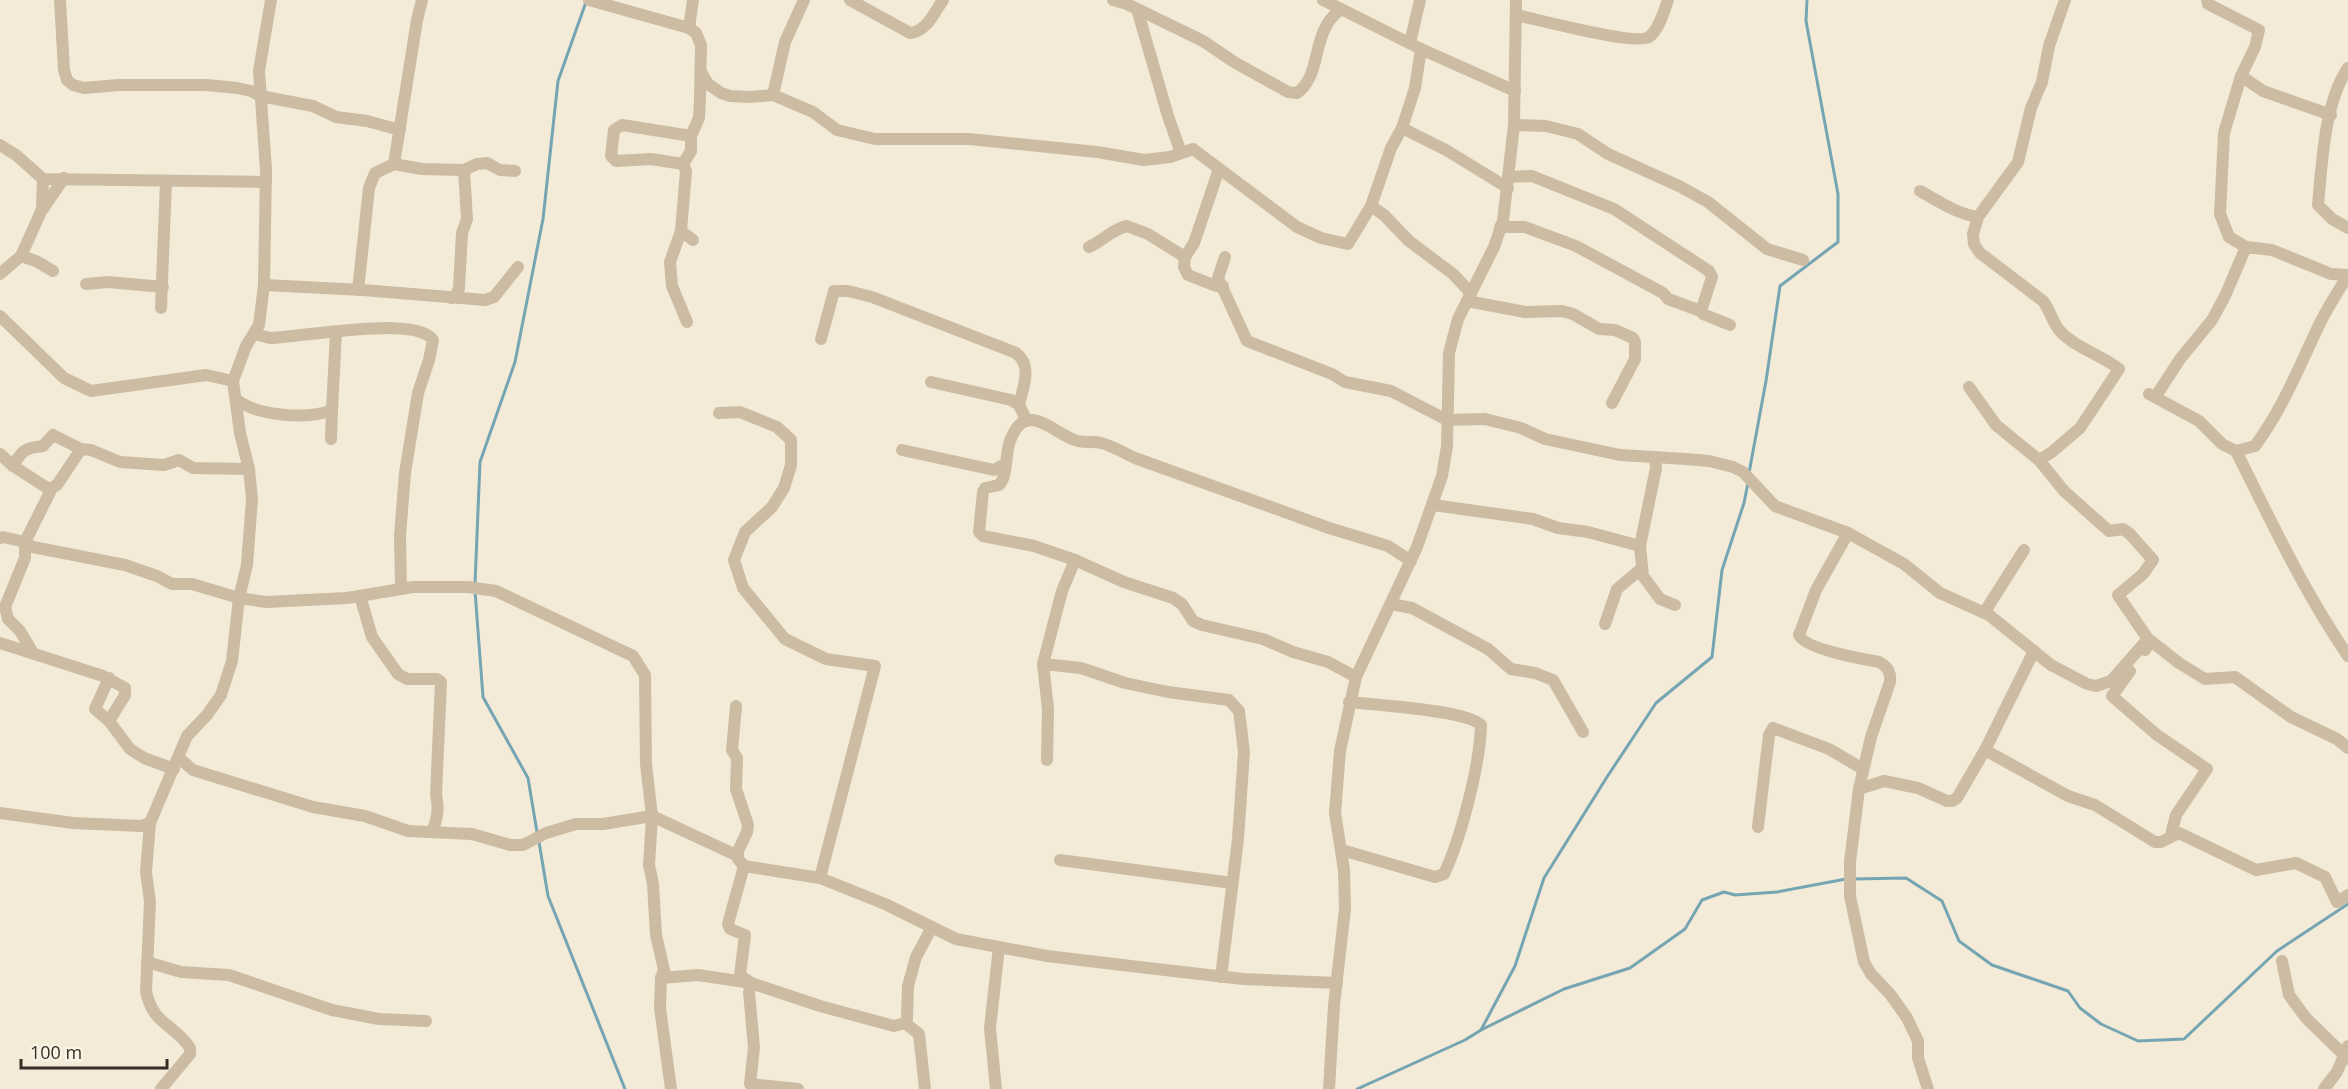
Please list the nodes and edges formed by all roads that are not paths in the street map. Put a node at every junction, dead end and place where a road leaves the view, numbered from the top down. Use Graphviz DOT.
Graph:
graph roads {
  1 [pos="60,0"];
  2 [pos="272,0"];
  3 [pos="422,0"];
  4 [pos="693,0"];
  5 [pos="804,0"];
  6 [pos="850,0"];
  7 [pos="943,0"];
  8 [pos="1113,0"];
  9 [pos="1323,0"];
  10 [pos="1420,0"];
  11 [pos="1516,0"];
  12 [pos="1668,0"];
  13 [pos="2065,0"];
  14 [pos="2207,0"];
  15 [pos="592,1"];
  16 [pos="1137,9"];
  17 [pos="1340,10"];
  18 [pos="1516,15"];
  19 [pos="689,28"];
  20 [pos="1415,46"];
  21 [pos="2348,68"];
  22 [pos="701,72"];
  23 [pos="2241,76"];
  24 [pos="1515,91"];
  25 [pos="772,95"];
  26 [pos="260,96"];
  27 [pos="2331,115"];
  28 [pos="1514,125"];
  29 [pos="1401,128"];
  30 [pos="400,130"];
  31 [pos="692,136"];
  32 [pos="0,145"];
  33 [pos="1181,153"];
  34 [pos="394,164"];
  35 [pos="683,164"];
  36 [pos="1219,169"];
  37 [pos="464,170"];
  38 [pos="515,171"];
  39 [pos="64,178"];
  40 [pos="43,179"];
  41 [pos="166,181"];
  42 [pos="266,182"];
  43 [pos="1508,182"];
  44 [pos="1920,191"];
  45 [pos="1371,206"];
  46 [pos="42,209"];
  47 [pos="1978,217"];
  48 [pos="1500,227"];
  49 [pos="2348,228"];
  50 [pos="681,231"];
  51 [pos="693,240"];
  52 [pos="1089,247"];
  53 [pos="2246,248"];
  54 [pos="21,256"];
  55 [pos="1185,257"];
  56 [pos="1225,257"];
  57 [pos="1803,260"];
  58 [pos="518,267"];
  59 [pos="53,271"];
  60 [pos="0,274"];
  61 [pos="2348,275"];
  62 [pos="86,284"];
  63 [pos="264,285"];
  64 [pos="1223,286"];
  65 [pos="163,287"];
  66 [pos="358,290"];
  67 [pos="1469,297"];
  68 [pos="451,298"];
  69 [pos="162,308"];
  70 [pos="1701,311"];
  71 [pos="0,316"];
  72 [pos="687,322"];
  73 [pos="1730,325"];
  74 [pos="336,332"];
  75 [pos="255,334"];
  76 [pos="821,339"];
  77 [pos="233,381"];
  78 [pos="931,382"];
  79 [pos="1969,387"];
  80 [pos="236,399"];
  81 [pos="1612,403"];
  82 [pos="1019,405"];
  83 [pos="332,410"];
  84 [pos="719,413"];
  85 [pos="1447,420"];
  86 [pos="1027,421"];
  87 [pos="331,439"];
  88 [pos="81,449"];
  89 [pos="902,450"];
  90 [pos="2236,451"];
  91 [pos="0,454"];
  92 [pos="1655,458"];
  93 [pos="2038,460"];
  94 [pos="1005,464"];
  95 [pos="13,466"];
  96 [pos="249,468"];
  97 [pos="52,488"];
  98 [pos="1433,505"];
  99 [pos="1848,533"];
  100 [pos="0,538"];
  101 [pos="25,542"];
  102 [pos="1640,546"];
  103 [pos="2024,550"];
  104 [pos="1075,560"];
  105 [pos="1411,561"];
  106 [pos="1645,568"];
  107 [pos="400,589"];
  108 [pos="360,596"];
  109 [pos="239,598"];
  110 [pos="1391,604"];
  111 [pos="1675,605"];
  112 [pos="1984,613"];
  113 [pos="1605,624"];
  114 [pos="0,644"];
  115 [pos="2034,651"];
  116 [pos="33,653"];
  117 [pos="2348,656"];
  118 [pos="1043,663"];
  119 [pos="1356,677"];
  120 [pos="109,678"];
  121 [pos="1349,702"];
  122 [pos="736,706"];
  123 [pos="109,721"];
  124 [pos="1583,732"];
  125 [pos="2348,748"];
  126 [pos="1984,750"];
  127 [pos="1047,760"];
  128 [pos="176,764"];
  129 [pos="1863,769"];
  130 [pos="1859,789"];
  131 [pos="0,813"];
  132 [pos="652,816"];
  133 [pos="150,823"];
  134 [pos="1758,827"];
  135 [pos="432,831"];
  136 [pos="2171,836"];
  137 [pos="1342,850"];
  138 [pos="1060,860"];
  139 [pos="741,861"];
  140 [pos="820,878"];
  141 [pos="1232,883"];
  142 [pos="2348,895"];
  143 [pos="932,927"];
  144 [pos="999,947"];
  145 [pos="2282,961"];
  146 [pos="147,962"];
  147 [pos="1221,977"];
  148 [pos="661,978"];
  149 [pos="751,983"];
  150 [pos="1337,983"];
  151 [pos="426,1021"];
  152 [pos="905,1023"];
  153 [pos="2347,1054"];
  154 [pos="1329,1085"];
  155 [pos="161,1089"];
  156 [pos="671,1089"];
  157 [pos="798,1089"];
  158 [pos="926,1089"];
  159 [pos="996,1089"];
  160 [pos="1928,1089"];
  161 [pos="2324,1089"];
  1 -- 26 [label="street"];
  2 -- 26 [label="street"];
  3 -- 30 [label="street"];
  4 -- 19 [label="street"];
  5 -- 25 [label="street"];
  6 -- 7 [label="street"];
  8 -- 16 [label="street"];
  9 -- 17 [label="street"];
  10 -- 20 [label="street"];
  11 -- 18 [label="street"];
  12 -- 18 [label="street"];
  13 -- 47 [label="street"];
  14 -- 23 [label="street"];
  15 -- 19 [label="street"];
  16 -- 17 [label="street"];
  16 -- 33 [label="street"];
  17 -- 20 [label="street"];
  18 -- 24 [label="street"];
  19 -- 22 [label="street"];
  20 -- 24 [label="street"];
  20 -- 29 [label="street"];
  21 -- 27 [label="street"];
  22 -- 25 [label="street"];
  22 -- 31 [label="street"];
  23 -- 27 [label="street"];
  23 -- 53 [label="street"];
  24 -- 28 [label="street"];
  25 -- 33 [label="street"];
  26 -- 30 [label="street"];
  26 -- 42 [label="street"];
  27 -- 49 [label="street"];
  28 -- 43 [label="street"];
  28 -- 57 [label="street"];
  29 -- 43 [label="street"];
  29 -- 45 [label="street"];
  30 -- 34 [label="street"];
  31 -- 35 [label="street"];
  31 -- 35 [label="street"];
  32 -- 40 [label="street"];
  33 -- 36 [label="street"];
  34 -- 37 [label="street"];
  34 -- 66 [label="street"];
  35 -- 50 [label="street"];
  36 -- 45 [label="street"];
  36 -- 55 [label="street"];
  37 -- 38 [label="street"];
  37 -- 68 [label="street"];
  39 -- 40 [label="street"];
  39 -- 41 [label="street"];
  39 -- 46 [label="street"];
  40 -- 46 [label="street"];
  41 -- 42 [label="street"];
  41 -- 65 [label="street"];
  42 -- 63 [label="street"];
  43 -- 48 [label="street"];
  43 -- 70 [label="street"];
  44 -- 47 [label="street"];
  45 -- 67 [label="street"];
  46 -- 54 [label="street"];
  47 -- 93 [label="street"];
  48 -- 67 [label="street"];
  48 -- 70 [label="street"];
  50 -- 51 [label="street"];
  50 -- 72 [label="street"];
  52 -- 55 [label="street"];
  53 -- 61 [label="street"];
  53 -- 90 [label="street"];
  54 -- 59 [label="street"];
  54 -- 60 [label="street"];
  55 -- 64 [label="street"];
  56 -- 64 [label="street"];
  58 -- 68 [label="street"];
  61 -- 90 [label="street"];
  62 -- 65 [label="street"];
  63 -- 66 [label="street"];
  63 -- 75 [label="street"];
  64 -- 85 [label="street"];
  65 -- 69 [label="street"];
  66 -- 68 [label="street"];
  67 -- 81 [label="street"];
  67 -- 85 [label="street"];
  70 -- 73 [label="street"];
  71 -- 77 [label="street"];
  74 -- 75 [label="street"];
  74 -- 83 [label="street"];
  74 -- 107 [label="street"];
  75 -- 77 [label="street"];
  76 -- 82 [label="street"];
  77 -- 80 [label="street"];
  78 -- 82 [label="street"];
  79 -- 93 [label="street"];
  80 -- 83 [label="street"];
  80 -- 96 [label="street"];
  82 -- 86 [label="street"];
  83 -- 87 [label="street"];
  84 -- 140 [label="street"];
  85 -- 92 [label="street"];
  85 -- 98 [label="street"];
  86 -- 94 [label="street"];
  86 -- 105 [label="street"];
  88 -- 95 [label="street"];
  88 -- 96 [label="street"];
  88 -- 97 [label="street"];
  89 -- 94 [label="street"];
  90 -- 117 [label="street"];
  91 -- 95 [label="street"];
  92 -- 99 [label="street"];
  92 -- 102 [label="street"];
  93 -- 115 [label="street"];
  94 -- 104 [label="street"];
  95 -- 97 [label="street"];
  96 -- 109 [label="street"];
  97 -- 101 [label="street"];
  98 -- 102 [label="street"];
  98 -- 105 [label="street"];
  99 -- 112 [label="street"];
  99 -- 129 [label="street"];
  100 -- 101 [label="street"];
  101 -- 109 [label="street"];
  101 -- 116 [label="street"];
  102 -- 106 [label="street"];
  103 -- 112 [label="street"];
  104 -- 118 [label="street"];
  104 -- 119 [label="street"];
  105 -- 110 [label="street"];
  106 -- 111 [label="street"];
  106 -- 113 [label="street"];
  107 -- 108 [label="street"];
  107 -- 132 [label="street"];
  108 -- 109 [label="street"];
  108 -- 135 [label="street"];
  109 -- 128 [label="street"];
  110 -- 119 [label="street"];
  110 -- 124 [label="street"];
  112 -- 115 [label="street"];
  114 -- 116 [label="street"];
  115 -- 126 [label="street"];
  116 -- 120 [label="street"];
  118 -- 127 [label="street"];
  118 -- 141 [label="street"];
  119 -- 121 [label="street"];
  120 -- 123 [label="street"];
  120 -- 123 [label="street"];
  121 -- 137 [label="street"];
  121 -- 137 [label="street"];
  122 -- 139 [label="street"];
  123 -- 128 [label="street"];
  125 -- 136 [label="street"];
  126 -- 130 [label="street"];
  126 -- 136 [label="street"];
  128 -- 133 [label="street"];
  128 -- 135 [label="street"];
  129 -- 130 [label="street"];
  129 -- 134 [label="street"];
  130 -- 160 [label="street"];
  131 -- 133 [label="street"];
  132 -- 135 [label="street"];
  132 -- 139 [label="street"];
  132 -- 148 [label="street"];
  133 -- 146 [label="street"];
  136 -- 142 [label="street"];
  137 -- 150 [label="street"];
  138 -- 141 [label="street"];
  139 -- 140 [label="street"];
  139 -- 149 [label="street"];
  140 -- 143 [label="street"];
  141 -- 147 [label="street"];
  143 -- 144 [label="street"];
  143 -- 152 [label="street"];
  144 -- 147 [label="street"];
  144 -- 159 [label="street"];
  145 -- 153 [label="street"];
  146 -- 151 [label="street"];
  146 -- 155 [label="street"];
  147 -- 150 [label="street"];
  148 -- 149 [label="street"];
  148 -- 156 [label="street"];
  149 -- 152 [label="street"];
  149 -- 157 [label="street"];
  150 -- 154 [label="street"];
  152 -- 158 [label="street"];
  153 -- 161 [label="street"];
}
